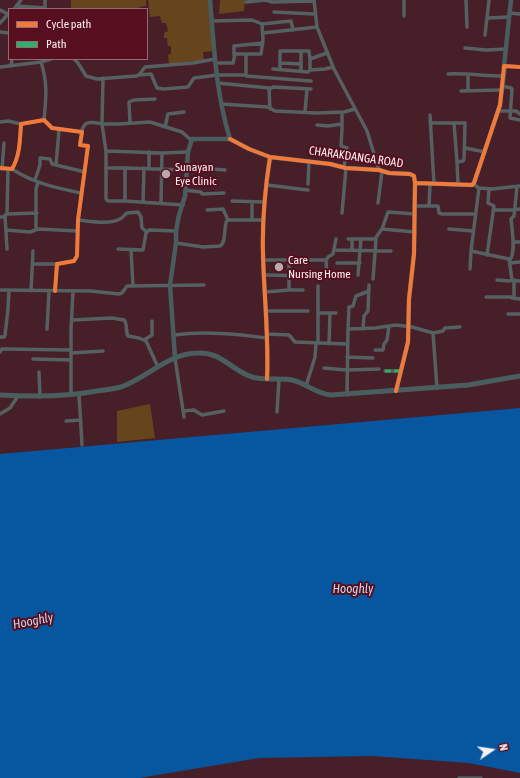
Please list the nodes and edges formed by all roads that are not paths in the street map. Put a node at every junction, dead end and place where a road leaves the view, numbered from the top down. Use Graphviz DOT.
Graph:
graph roads {
  1 [pos="21,0"];
  2 [pos="45,0"];
  3 [pos="210,0"];
  4 [pos="404,0"];
  5 [pos="466,0"];
  6 [pos="488,0"];
  7 [pos="511,0"];
  8 [pos="255,1"];
  9 [pos="314,1"];
  10 [pos="246,2"];
  11 [pos="16,7"];
  12 [pos="45,8"];
  13 [pos="0,10"];
  14 [pos="274,12"];
  15 [pos="8,14"];
  16 [pos="314,14"];
  17 [pos="520,14"];
  18 [pos="509,15"];
  19 [pos="404,16"];
  20 [pos="487,18"];
  21 [pos="212,21"];
  22 [pos="0,24"];
  23 [pos="262,24"];
  24 [pos="317,27"];
  25 [pos="467,27"];
  26 [pos="293,30"];
  27 [pos="263,33"];
  28 [pos="485,35"];
  29 [pos="263,43"];
  30 [pos="465,48"];
  31 [pos="506,49"];
  32 [pos="301,51"];
  33 [pos="327,53"];
  34 [pos="246,54"];
  35 [pos="234,55"];
  36 [pos="310,59"];
  37 [pos="12,60"];
  38 [pos="25,60"];
  39 [pos="43,60"];
  40 [pos="75,60"];
  41 [pos="215,61"];
  42 [pos="280,63"];
  43 [pos="25,64"];
  44 [pos="301,64"];
  45 [pos="12,66"];
  46 [pos="505,66"];
  47 [pos="0,67"];
  48 [pos="333,67"];
  49 [pos="520,67"];
  50 [pos="273,69"];
  51 [pos="280,70"];
  52 [pos="310,70"];
  53 [pos="301,71"];
  54 [pos="448,74"];
  55 [pos="139,75"];
  56 [pos="217,75"];
  57 [pos="245,75"];
  58 [pos="468,75"];
  59 [pos="503,76"];
  60 [pos="102,78"];
  61 [pos="311,81"];
  62 [pos="218,83"];
  63 [pos="502,88"];
  64 [pos="270,89"];
  65 [pos="461,91"];
  66 [pos="468,91"];
  67 [pos="155,99"];
  68 [pos="221,104"];
  69 [pos="270,109"];
  70 [pos="355,109"];
  71 [pos="498,111"];
  72 [pos="510,111"];
  73 [pos="184,112"];
  74 [pos="305,112"];
  75 [pos="342,112"];
  76 [pos="430,114"];
  77 [pos="520,114"];
  78 [pos="44,120"];
  79 [pos="520,120"];
  80 [pos="0,122"];
  81 [pos="130,123"];
  82 [pos="430,123"];
  83 [pos="454,123"];
  84 [pos="20,124"];
  85 [pos="102,124"];
  86 [pos="342,124"];
  87 [pos="317,125"];
  88 [pos="165,127"];
  89 [pos="59,130"];
  90 [pos="82,132"];
  91 [pos="230,139"];
  92 [pos="191,140"];
  93 [pos="4,143"];
  94 [pos="465,148"];
  95 [pos="106,151"];
  96 [pos="149,152"];
  97 [pos="188,152"];
  98 [pos="485,152"];
  99 [pos="162,153"];
  100 [pos="270,157"];
  101 [pos="309,161"];
  102 [pos="458,162"];
  103 [pos="56,165"];
  104 [pos="1,168"];
  105 [pos="106,168"];
  106 [pos="126,168"];
  107 [pos="144,168"];
  108 [pos="148,168"];
  109 [pos="162,168"];
  110 [pos="187,168"];
  111 [pos="345,168"];
  112 [pos="10,169"];
  113 [pos="225,170"];
  114 [pos="380,171"];
  115 [pos="85,172"];
  116 [pos="36,181"];
  117 [pos="415,183"];
  118 [pos="308,184"];
  119 [pos="432,184"];
  120 [pos="473,184"];
  121 [pos="267,185"];
  122 [pos="458,185"];
  123 [pos="518,186"];
  124 [pos="478,188"];
  125 [pos="490,189"];
  126 [pos="185,190"];
  127 [pos="308,190"];
  128 [pos="81,193"];
  129 [pos="224,193"];
  130 [pos="125,201"];
  131 [pos="232,201"];
  132 [pos="143,202"];
  133 [pos="252,202"];
  134 [pos="264,202"];
  135 [pos="161,203"];
  136 [pos="378,204"];
  137 [pos="182,205"];
  138 [pos="415,206"];
  139 [pos="429,206"];
  140 [pos="520,209"];
  141 [pos="208,210"];
  142 [pos="493,210"];
  143 [pos="514,210"];
  144 [pos="37,214"];
  145 [pos="342,214"];
  146 [pos="415,214"];
  147 [pos="475,214"];
  148 [pos="6,215"];
  149 [pos="0,218"];
  150 [pos="78,220"];
  151 [pos="228,220"];
  152 [pos="252,220"];
  153 [pos="264,220"];
  154 [pos="36,229"];
  155 [pos="382,229"];
  156 [pos="449,229"];
  157 [pos="6,230"];
  158 [pos="77,231"];
  159 [pos="176,231"];
  160 [pos="473,231"];
  161 [pos="147,232"];
  162 [pos="414,232"];
  163 [pos="336,239"];
  164 [pos="348,239"];
  165 [pos="352,239"];
  166 [pos="361,239"];
  167 [pos="376,239"];
  168 [pos="513,242"];
  169 [pos="520,242"];
  170 [pos="176,243"];
  171 [pos="6,249"];
  172 [pos="118,249"];
  173 [pos="33,250"];
  174 [pos="131,250"];
  175 [pos="334,250"];
  176 [pos="352,250"];
  177 [pos="361,250"];
  178 [pos="375,251"];
  179 [pos="390,251"];
  180 [pos="471,251"];
  181 [pos="487,255"];
  182 [pos="263,260"];
  183 [pos="288,260"];
  184 [pos="326,261"];
  185 [pos="510,262"];
  186 [pos="520,262"];
  187 [pos="337,263"];
  188 [pos="360,263"];
  189 [pos="33,264"];
  190 [pos="57,264"];
  191 [pos="470,269"];
  192 [pos="288,275"];
  193 [pos="358,275"];
  194 [pos="264,276"];
  195 [pos="311,276"];
  196 [pos="327,278"];
  197 [pos="373,279"];
  198 [pos="497,280"];
  199 [pos="513,280"];
  200 [pos="520,281"];
  201 [pos="369,284"];
  202 [pos="170,285"];
  203 [pos="204,285"];
  204 [pos="133,286"];
  205 [pos="318,286"];
  206 [pos="0,290"];
  207 [pos="9,290"];
  208 [pos="289,290"];
  209 [pos="303,290"];
  210 [pos="31,291"];
  211 [pos="49,291"];
  212 [pos="55,291"];
  213 [pos="73,291"];
  214 [pos="265,292"];
  215 [pos="369,292"];
  216 [pos="486,297"];
  217 [pos="512,298"];
  218 [pos="520,299"];
  219 [pos="266,310"];
  220 [pos="308,311"];
  221 [pos="318,313"];
  222 [pos="330,313"];
  223 [pos="336,313"];
  224 [pos="508,314"];
  225 [pos="520,314"];
  226 [pos="72,320"];
  227 [pos="152,321"];
  228 [pos="388,326"];
  229 [pos="408,326"];
  230 [pos="460,327"];
  231 [pos="47,329"];
  232 [pos="348,329"];
  233 [pos="363,329"];
  234 [pos="433,333"];
  235 [pos="174,335"];
  236 [pos="267,336"];
  237 [pos="0,338"];
  238 [pos="144,340"];
  239 [pos="317,344"];
  240 [pos="329,344"];
  241 [pos="348,344"];
  242 [pos="375,350"];
  243 [pos="71,351"];
  244 [pos="103,351"];
  245 [pos="0,352"];
  246 [pos="347,357"];
  247 [pos="175,358"];
  248 [pos="373,358"];
  249 [pos="33,359"];
  250 [pos="71,360"];
  251 [pos="158,367"];
  252 [pos="324,368"];
  253 [pos="379,369"];
  254 [pos="346,370"];
  255 [pos="385,371"];
  256 [pos="401,371"];
  257 [pos="39,372"];
  258 [pos="520,376"];
  259 [pos="267,379"];
  260 [pos="279,379"];
  261 [pos="306,386"];
  262 [pos="437,388"];
  263 [pos="396,391"];
  264 [pos="71,394"];
  265 [pos="79,394"];
  266 [pos="0,395"];
  267 [pos="346,395"];
  268 [pos="18,396"];
  269 [pos="40,397"];
  270 [pos="183,411"];
  271 [pos="224,411"];
  272 [pos="277,412"];
  273 [pos="0,414"];
  274 [pos="184,416"];
  275 [pos="81,420"];
  276 [pos="66,421"];
  277 [pos="82,445"];
  278 [pos="459,778"];
  279 [pos="481,778"];
  1 -- 11 [label="street"];
  2 -- 12 [label="street"];
  3 -- 21 [label="street"];
  4 -- 19 [label="street"];
  5 -- 25 [label="street"];
  6 -- 20 [label="street"];
  7 -- 18 [label="street"];
  8 -- 9 [label="street"];
  8 -- 10 [label="street"];
  9 -- 16 [label="street"];
  11 -- 12 [label="street"];
  13 -- 15 [label="street"];
  14 -- 16 [label="street"];
  15 -- 22 [label="street"];
  16 -- 24 [label="street"];
  17 -- 18 [label="street"];
  18 -- 20 [label="street"];
  18 -- 31 [label="street"];
  20 -- 28 [label="street"];
  21 -- 23 [label="street"];
  21 -- 41 [label="street"];
  23 -- 26 [label="street"];
  23 -- 27 [label="street"];
  24 -- 26 [label="street"];
  24 -- 33 [label="street"];
  26 -- 27 [label="street"];
  27 -- 29 [label="street"];
  29 -- 34 [label="street"];
  29 -- 35 [label="street"];
  30 -- 31 [label="street"];
  31 -- 46 [label="street"];
  32 -- 36 [label="street"];
  32 -- 42 [label="street"];
  32 -- 44 [label="street"];
  33 -- 36 [label="street"];
  33 -- 48 [label="street"];
  34 -- 35 [label="street"];
  34 -- 57 [label="street"];
  35 -- 41 [label="street"];
  36 -- 52 [label="street"];
  37 -- 45 [label="street"];
  38 -- 43 [label="street"];
  39 -- 43 [label="street"];
  39 -- 78 [label="street"];
  40 -- 60 [label="street"];
  41 -- 55 [label="street"];
  41 -- 56 [label="street"];
  42 -- 44 [label="street"];
  42 -- 51 [label="street"];
  43 -- 45 [label="street"];
  44 -- 53 [label="street"];
  45 -- 47 [label="street"];
  46 -- 49 [label="street"];
  46 -- 59 [label="street"];
  48 -- 52 [label="street"];
  48 -- 70 [label="street"];
  50 -- 51 [label="street"];
  51 -- 53 [label="street"];
  52 -- 53 [label="street"];
  54 -- 58 [label="street"];
  55 -- 56 [label="street"];
  55 -- 60 [label="street"];
  56 -- 57 [label="street"];
  56 -- 62 [label="street"];
  57 -- 61 [label="street"];
  58 -- 59 [label="street"];
  58 -- 66 [label="street"];
  59 -- 63 [label="street"];
  60 -- 85 [label="street"];
  62 -- 64 [label="street"];
  62 -- 68 [label="street"];
  63 -- 66 [label="street"];
  63 -- 71 [label="street"];
  63 -- 72 [label="street"];
  64 -- 69 [label="street"];
  64 -- 74 [label="street"];
  65 -- 66 [label="street"];
  67 -- 81 [label="street"];
  68 -- 69 [label="street"];
  68 -- 91 [label="street"];
  69 -- 74 [label="street"];
  70 -- 75 [label="street"];
  70 -- 114 [label="street"];
  71 -- 72 [label="street"];
  71 -- 98 [label="street"];
  72 -- 77 [label="street"];
  72 -- 79 [label="street"];
  73 -- 88 [label="street"];
  74 -- 75 [label="street"];
  75 -- 86 [label="street"];
  76 -- 82 [label="street"];
  78 -- 84 [label="street"];
  78 -- 89 [label="street"];
  80 -- 84 [label="street"];
  81 -- 85 [label="street"];
  81 -- 88 [label="street"];
  82 -- 83 [label="street"];
  82 -- 119 [label="street"];
  83 -- 94 [label="street"];
  83 -- 102 [label="street"];
  84 -- 112 [label="street"];
  85 -- 90 [label="street"];
  85 -- 95 [label="street"];
  86 -- 87 [label="street"];
  86 -- 111 [label="street"];
  88 -- 92 [label="street"];
  89 -- 90 [label="street"];
  89 -- 103 [label="street"];
  90 -- 115 [label="street"];
  91 -- 92 [label="street"];
  91 -- 100 [label="street, CHARAKDANGA ROAD"];
  92 -- 97 [label="street"];
  93 -- 104 [label="street"];
  94 -- 98 [label="street"];
  94 -- 102 [label="street"];
  95 -- 96 [label="street"];
  95 -- 105 [label="street"];
  96 -- 99 [label="street"];
  96 -- 108 [label="street"];
  97 -- 99 [label="street"];
  97 -- 110 [label="street"];
  98 -- 120 [label="street"];
  99 -- 109 [label="street"];
  100 -- 101 [label="street, CHARAKDANGA ROAD"];
  100 -- 121 [label="street"];
  101 -- 111 [label="street, CHARAKDANGA ROAD"];
  101 -- 118 [label="street"];
  102 -- 122 [label="street"];
  103 -- 115 [label="street"];
  103 -- 116 [label="street"];
  104 -- 112 [label="street"];
  105 -- 106 [label="street"];
  105 -- 130 [label="street"];
  106 -- 107 [label="street"];
  106 -- 130 [label="street"];
  107 -- 108 [label="street"];
  107 -- 132 [label="street"];
  108 -- 109 [label="street"];
  109 -- 110 [label="street"];
  109 -- 135 [label="street"];
  110 -- 113 [label="street"];
  110 -- 126 [label="street"];
  111 -- 114 [label="street, CHARAKDANGA ROAD"];
  111 -- 145 [label="street"];
  112 -- 116 [label="street"];
  112 -- 148 [label="street"];
  114 -- 117 [label="street, CHARAKDANGA ROAD"];
  114 -- 136 [label="street"];
  115 -- 128 [label="street"];
  116 -- 128 [label="street"];
  116 -- 144 [label="street"];
  117 -- 119 [label="street"];
  117 -- 138 [label="street"];
  119 -- 122 [label="street"];
  119 -- 139 [label="street"];
  120 -- 122 [label="street"];
  120 -- 124 [label="street"];
  121 -- 127 [label="street"];
  121 -- 134 [label="street"];
  123 -- 125 [label="street"];
  123 -- 143 [label="street"];
  124 -- 125 [label="street"];
  124 -- 147 [label="street"];
  125 -- 142 [label="street"];
  126 -- 129 [label="street"];
  126 -- 137 [label="street"];
  128 -- 150 [label="street"];
  130 -- 132 [label="street"];
  131 -- 133 [label="street"];
  132 -- 135 [label="street"];
  133 -- 134 [label="street"];
  133 -- 152 [label="street"];
  134 -- 153 [label="street"];
  135 -- 137 [label="street"];
  137 -- 159 [label="street"];
  138 -- 139 [label="street"];
  138 -- 146 [label="street"];
  139 -- 147 [label="street"];
  140 -- 143 [label="street"];
  141 -- 151 [label="street"];
  142 -- 143 [label="street"];
  142 -- 181 [label="street"];
  143 -- 168 [label="street"];
  144 -- 148 [label="street"];
  144 -- 154 [label="street"];
  146 -- 155 [label="street"];
  146 -- 162 [label="street"];
  147 -- 160 [label="street"];
  148 -- 149 [label="street"];
  148 -- 157 [label="street"];
  150 -- 158 [label="street"];
  150 -- 161 [label="street"];
  151 -- 152 [label="street"];
  151 -- 170 [label="street"];
  152 -- 153 [label="street"];
  153 -- 182 [label="street"];
  154 -- 157 [label="street"];
  154 -- 158 [label="street"];
  155 -- 162 [label="street"];
  155 -- 167 [label="street"];
  156 -- 160 [label="street"];
  157 -- 171 [label="street"];
  158 -- 190 [label="street"];
  159 -- 161 [label="street"];
  159 -- 170 [label="street"];
  160 -- 180 [label="street"];
  161 -- 174 [label="street"];
  162 -- 229 [label="street"];
  163 -- 175 [label="street"];
  164 -- 165 [label="street"];
  165 -- 166 [label="street"];
  165 -- 176 [label="street"];
  166 -- 167 [label="street"];
  166 -- 177 [label="street"];
  167 -- 178 [label="street"];
  168 -- 169 [label="street"];
  168 -- 185 [label="street"];
  170 -- 202 [label="street"];
  172 -- 174 [label="street"];
  173 -- 189 [label="street"];
  174 -- 204 [label="street"];
  175 -- 176 [label="street"];
  175 -- 184 [label="street"];
  176 -- 177 [label="street"];
  177 -- 178 [label="street"];
  177 -- 188 [label="street"];
  178 -- 179 [label="street"];
  178 -- 197 [label="street"];
  180 -- 181 [label="street"];
  180 -- 191 [label="street"];
  181 -- 185 [label="street"];
  182 -- 183 [label="street"];
  182 -- 194 [label="street"];
  183 -- 184 [label="street"];
  183 -- 192 [label="street"];
  184 -- 196 [label="street"];
  185 -- 186 [label="street"];
  185 -- 199 [label="street"];
  187 -- 188 [label="street"];
  188 -- 193 [label="street"];
  189 -- 190 [label="street"];
  189 -- 210 [label="street"];
  190 -- 212 [label="street"];
  192 -- 194 [label="street"];
  192 -- 195 [label="street"];
  192 -- 208 [label="street"];
  194 -- 214 [label="street"];
  198 -- 199 [label="street"];
  199 -- 200 [label="street"];
  199 -- 217 [label="street"];
  201 -- 215 [label="street"];
  202 -- 203 [label="street"];
  202 -- 204 [label="street"];
  202 -- 235 [label="street"];
  204 -- 213 [label="street"];
  205 -- 221 [label="street"];
  206 -- 207 [label="street"];
  207 -- 210 [label="street"];
  207 -- 237 [label="street"];
  208 -- 209 [label="street"];
  208 -- 214 [label="street"];
  210 -- 211 [label="street"];
  211 -- 212 [label="street"];
  211 -- 231 [label="street"];
  212 -- 213 [label="street"];
  213 -- 226 [label="street"];
  214 -- 219 [label="street"];
  215 -- 232 [label="street"];
  215 -- 233 [label="street"];
  216 -- 217 [label="street"];
  217 -- 218 [label="street"];
  219 -- 220 [label="street"];
  219 -- 236 [label="street"];
  221 -- 222 [label="street"];
  221 -- 239 [label="street"];
  222 -- 223 [label="street"];
  222 -- 240 [label="street"];
  224 -- 225 [label="street"];
  226 -- 238 [label="street"];
  226 -- 243 [label="street"];
  227 -- 238 [label="street"];
  228 -- 229 [label="street"];
  228 -- 233 [label="street"];
  228 -- 242 [label="street"];
  229 -- 234 [label="street"];
  229 -- 256 [label="street"];
  230 -- 234 [label="street"];
  232 -- 233 [label="street"];
  232 -- 241 [label="street"];
  234 -- 262 [label="street"];
  235 -- 236 [label="street"];
  235 -- 247 [label="street"];
  236 -- 239 [label="street"];
  236 -- 259 [label="street"];
  238 -- 251 [label="street"];
  239 -- 240 [label="street"];
  239 -- 261 [label="street"];
  240 -- 241 [label="street"];
  241 -- 246 [label="street"];
  243 -- 244 [label="street"];
  243 -- 245 [label="street"];
  243 -- 250 [label="street"];
  246 -- 248 [label="street"];
  246 -- 254 [label="street"];
  247 -- 251 [label="main road"];
  247 -- 259 [label="main road"];
  247 -- 270 [label="street"];
  249 -- 250 [label="street"];
  250 -- 264 [label="street"];
  251 -- 265 [label="main road"];
  252 -- 254 [label="street"];
  253 -- 254 [label="street"];
  254 -- 267 [label="street"];
  255 -- 256 [label="street"];
  256 -- 263 [label="street"];
  257 -- 269 [label="street"];
  258 -- 262 [label="main road"];
  259 -- 260 [label="main road"];
  260 -- 261 [label="main road"];
  260 -- 272 [label="street"];
  261 -- 267 [label="main road"];
  262 -- 263 [label="main road"];
  263 -- 267 [label="main road"];
  264 -- 265 [label="main road"];
  264 -- 269 [label="main road"];
  265 -- 275 [label="street"];
  266 -- 268 [label="main road"];
  268 -- 269 [label="main road"];
  268 -- 273 [label="street"];
  270 -- 271 [label="street"];
  270 -- 274 [label="street"];
  275 -- 276 [label="street"];
  275 -- 277 [label="street"];
  278 -- 279 [label="street"];
}
